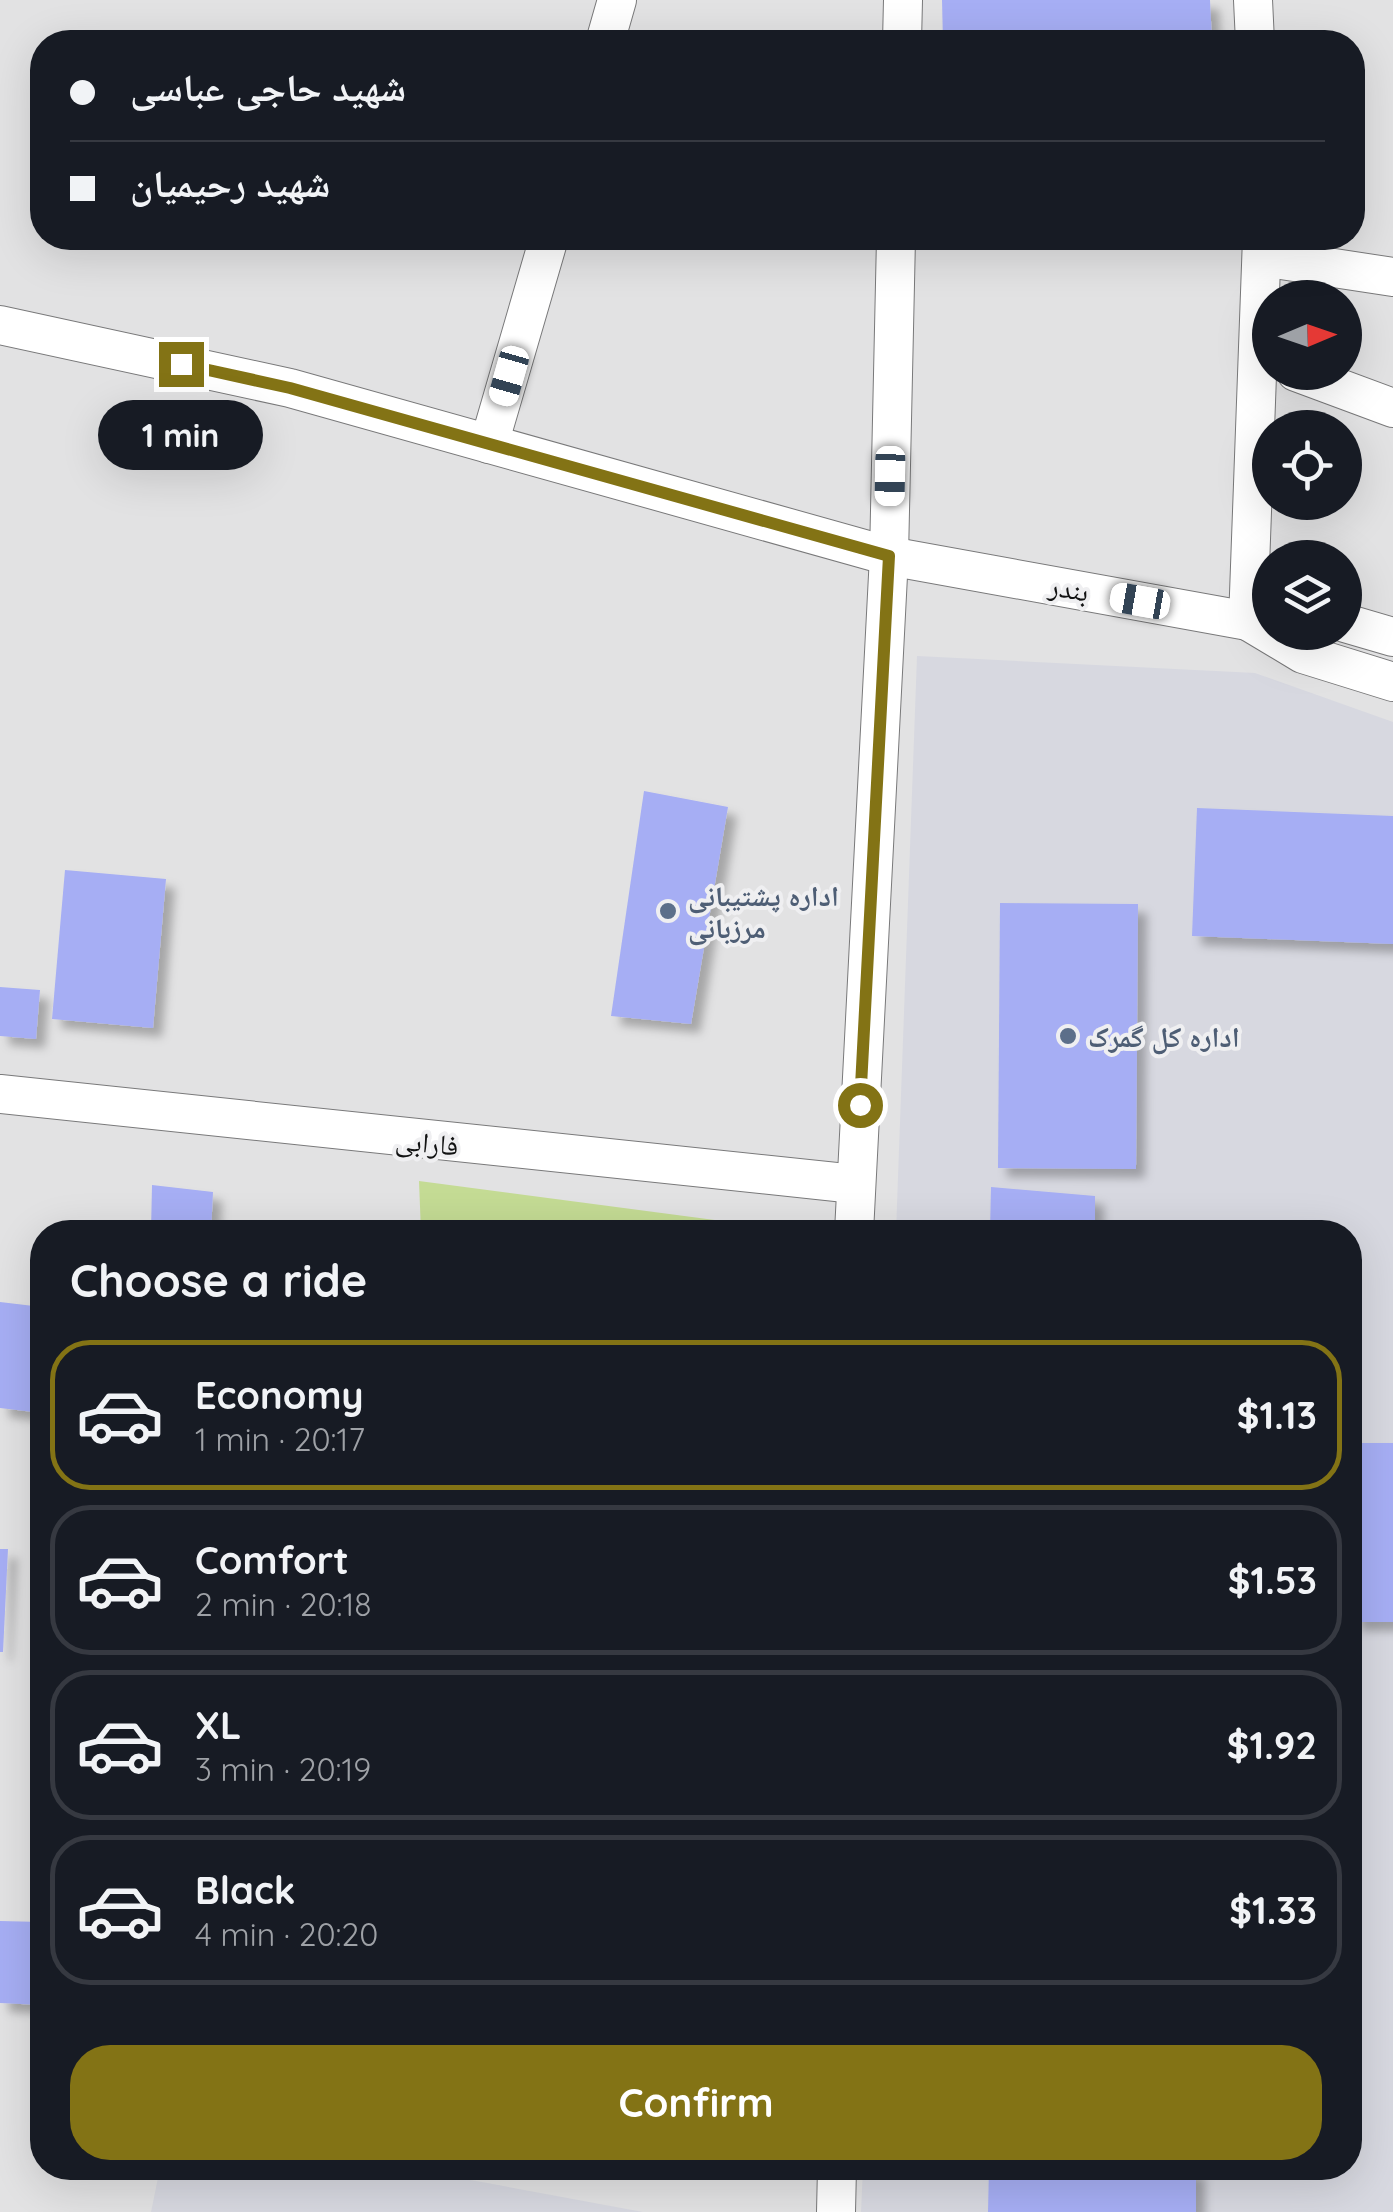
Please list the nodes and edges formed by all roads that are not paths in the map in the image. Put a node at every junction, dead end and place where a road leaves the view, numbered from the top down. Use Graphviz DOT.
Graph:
graph roads {
  1 [pos="617,0"];
  2 [pos="904,0"];
  3 [pos="1253,0"];
  4 [pos="608,30"];
  5 [pos="903,30"];
  6 [pos="1254,30"];
  7 [pos="546,250"];
  8 [pos="896,250"];
  9 [pos="1262,250"];
  10 [pos="1275,250"];
  11 [pos="1393,277"];
  12 [pos="1263,280"];
  13 [pos="0,325"];
  14 [pos="1263,390"];
  15 [pos="1344,390"];
  16 [pos="1393,408"];
  17 [pos="489,444"];
  18 [pos="1261,540"];
  19 [pos="889,556"];
  20 [pos="1252,619"];
  21 [pos="1362,628"];
  22 [pos="1393,637"];
  23 [pos="1299,650"];
  24 [pos="1393,682"];
  25 [pos="0,1094"];
  26 [pos="856,1184"];
  27 [pos="854,1220"];
  28 [pos="837,2180"];
  29 [pos="836,2212"];
  1 -- 4 [label="street"];
  2 -- 5 [label="street"];
  3 -- 6 [label="street"];
  7 -- 17 [label="street"];
  8 -- 19 [label="street"];
  9 -- 12 [label="street"];
  10 -- 11 [label="street"];
  13 -- 17 [label="street, بندر"];
  14 -- 18 [label="street"];
  15 -- 16 [label="street"];
  17 -- 19 [label="street, بندر"];
  19 -- 20 [label="street, بندر"];
  19 -- 26 [label="street"];
  21 -- 22 [label="street"];
  23 -- 24 [label="street, بندر"];
  25 -- 26 [label="street, فارابی"];
  26 -- 27 [label="street"];
  28 -- 29 [label="street"];
}
